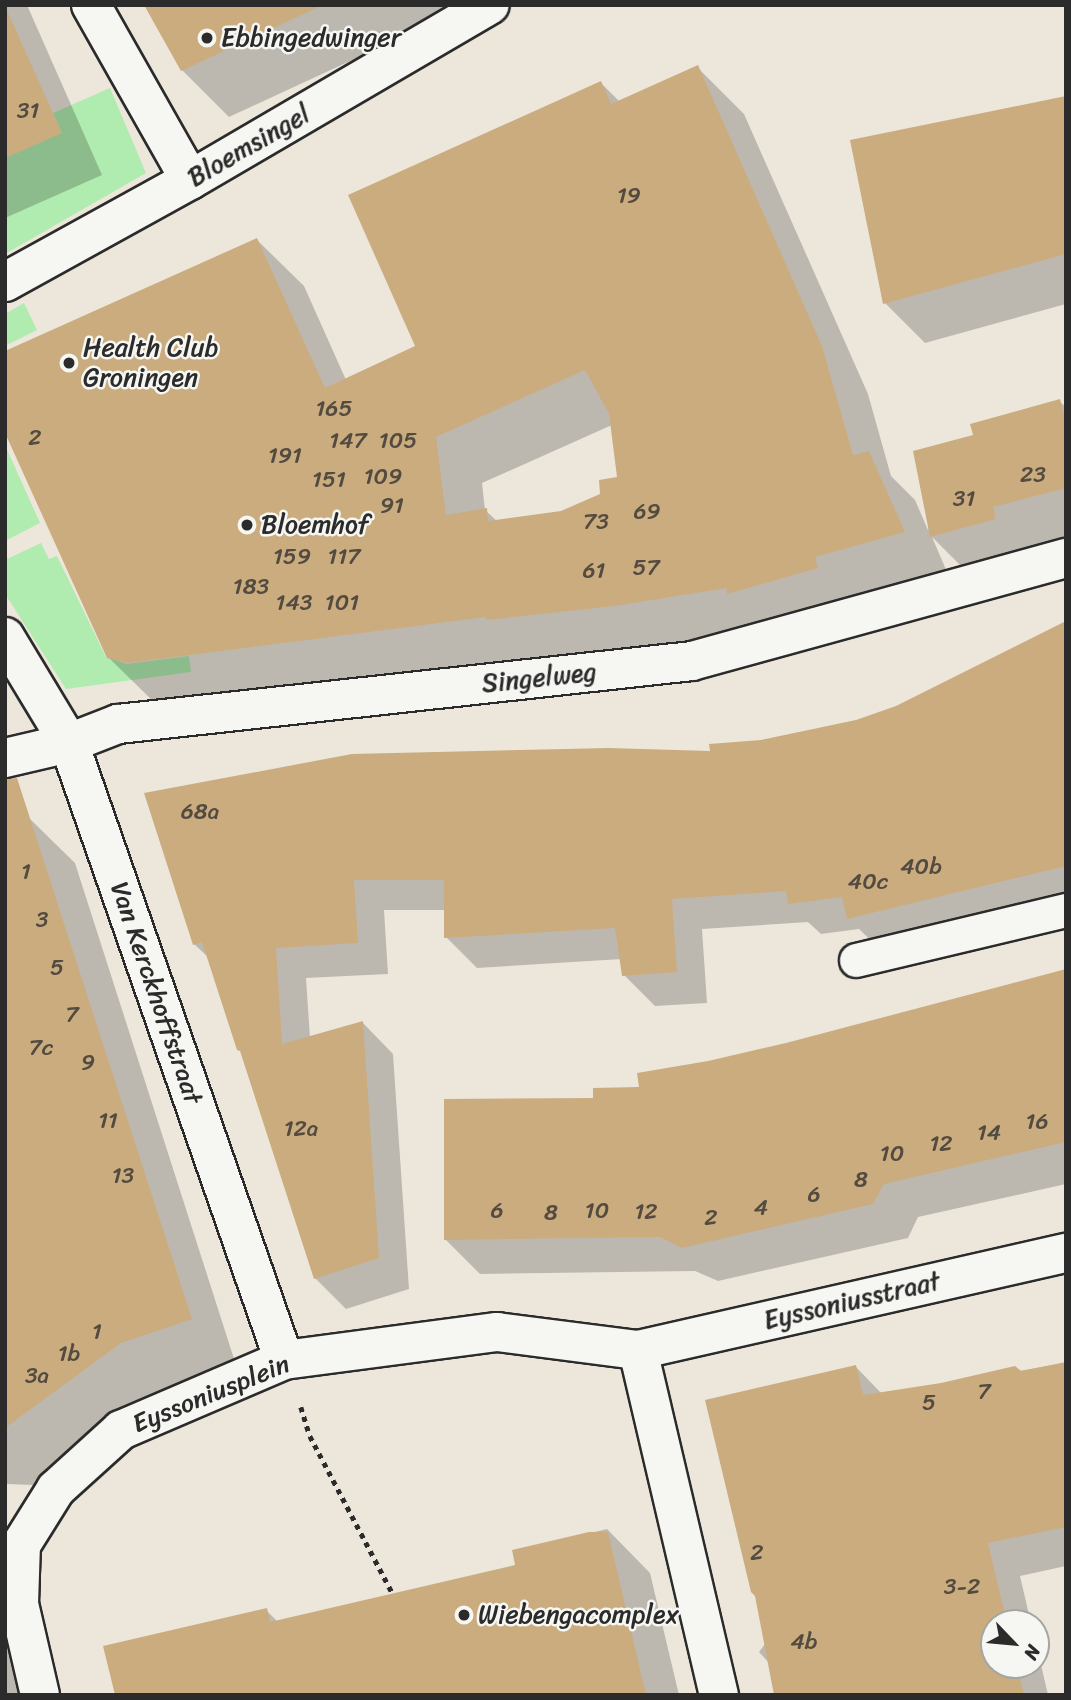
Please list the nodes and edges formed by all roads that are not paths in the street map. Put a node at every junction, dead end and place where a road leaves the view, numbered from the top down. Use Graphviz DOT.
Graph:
graph roads {
  1 [pos="91,5"];
  2 [pos="490,5"];
  3 [pos="190,180"];
  4 [pos="5,282"];
  5 [pos="1066,558"];
  6 [pos="5,637"];
  7 [pos="69,743"];
  8 [pos="5,758"];
  9 [pos="1066,910"];
  10 [pos="856,960"];
  11 [pos="1066,1253"];
  12 [pos="638,1350"];
  13 [pos="284,1360"];
  14 [pos="40,1695"];
  15 [pos="719,1695"];
  1 -- 3 [label="street"];
  2 -- 3 [label="street, Bloemsingel"];
  3 -- 4 [label="street, Bloemsingel"];
  5 -- 7 [label="street, Singelweg"];
  6 -- 7 [label="street, Van Kerckhoffstraat"];
  7 -- 8 [label="street, Singelweg"];
  7 -- 13 [label="street, Van Kerckhoffstraat"];
  9 -- 10 [label="lane"];
  11 -- 12 [label="street, Eyssoniusstraat"];
  12 -- 13 [label="street, Eyssoniusplein"];
  12 -- 15 [label="street"];
  13 -- 14 [label="street, Eyssoniusplein"];
}
